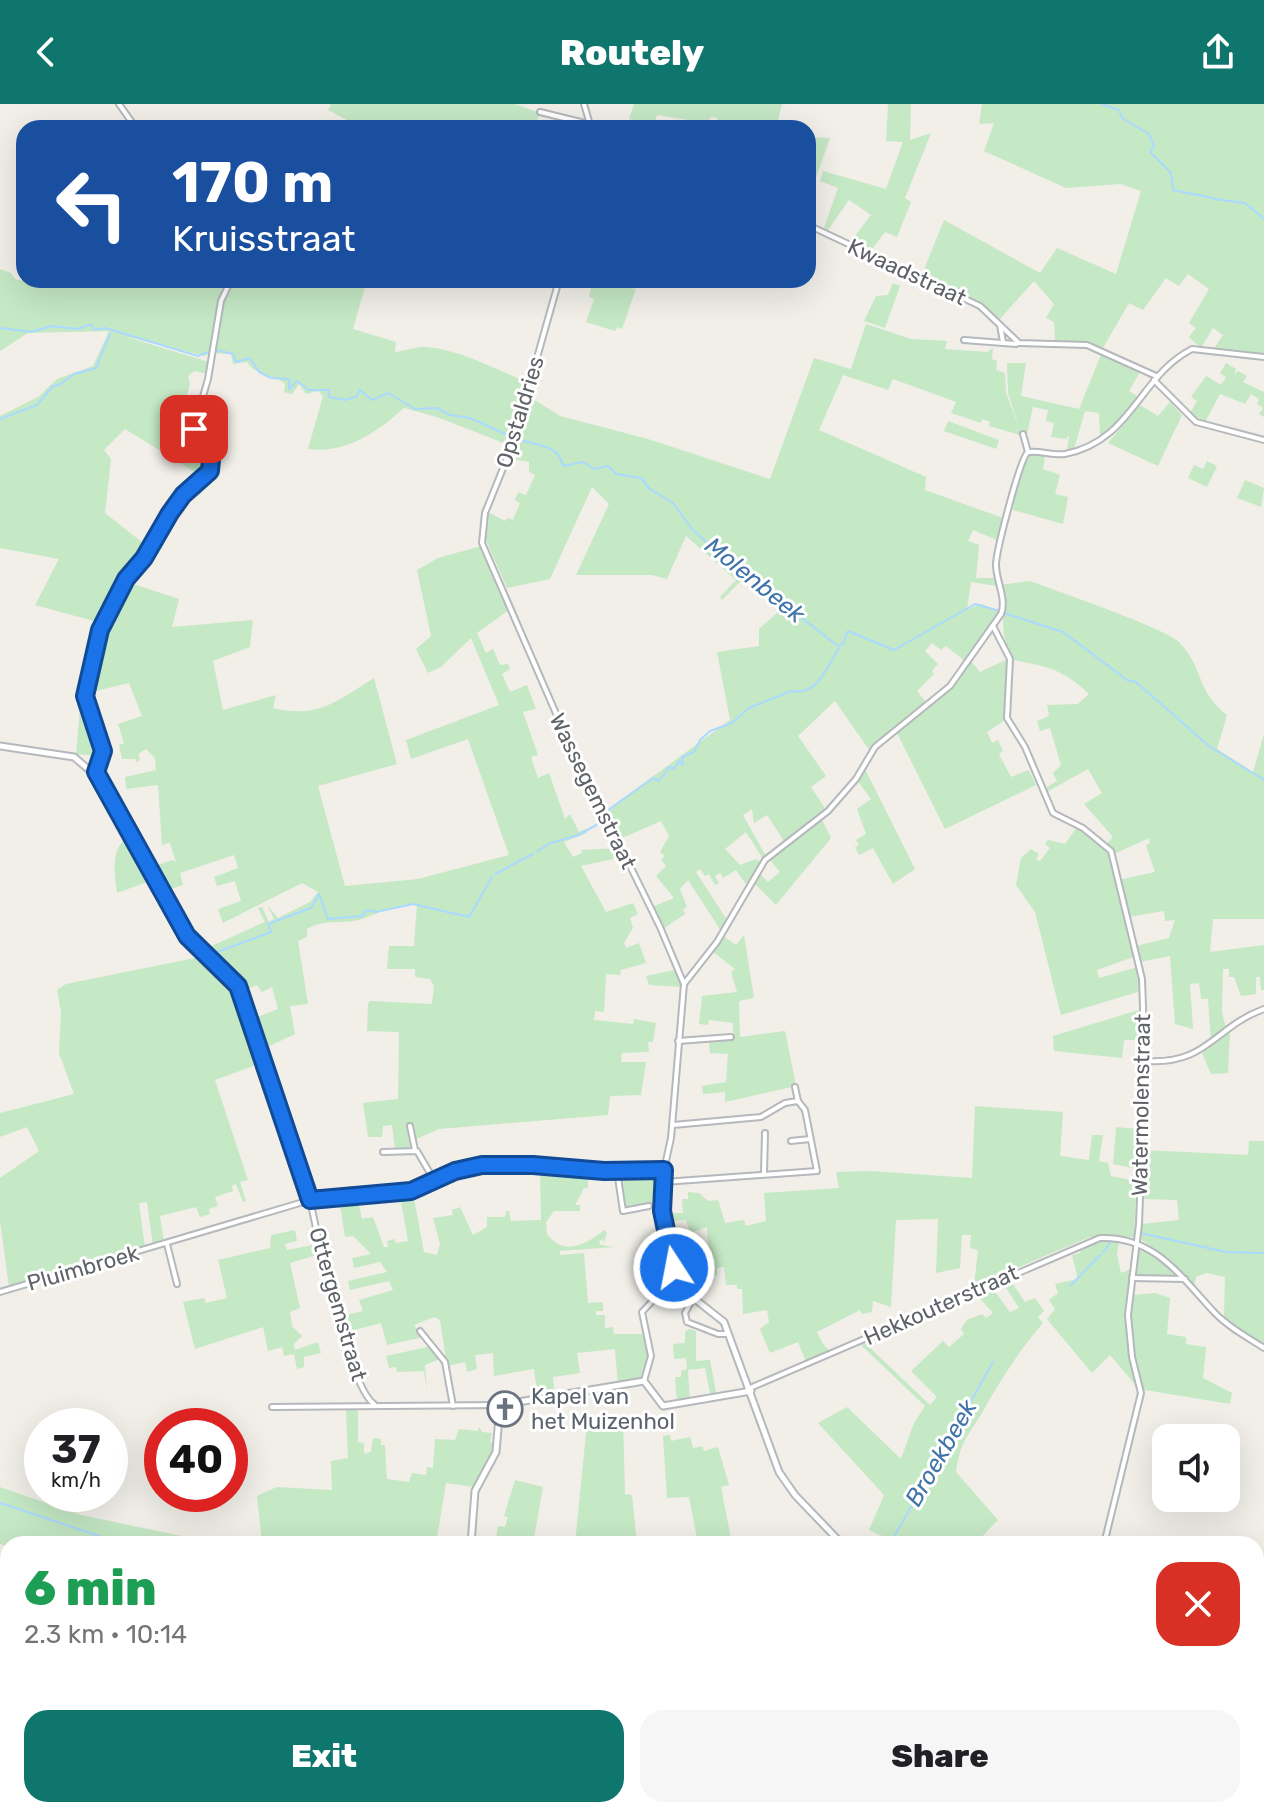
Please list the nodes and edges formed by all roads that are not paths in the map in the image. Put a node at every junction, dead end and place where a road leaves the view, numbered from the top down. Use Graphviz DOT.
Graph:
graph roads {
  1 [pos="540,112"];
  2 [pos="567,120"];
  3 [pos="816,229"];
  4 [pos="227,288"];
  5 [pos="557,288"];
  6 [pos="1000,325"];
  7 [pos="964,340"];
  8 [pos="1003,342"];
  9 [pos="1019,343"];
  10 [pos="1264,357"];
  11 [pos="1155,378"];
  12 [pos="1023,434"];
  13 [pos="1264,440"];
  14 [pos="1028,452"];
  15 [pos="482,543"];
  16 [pos="993,626"];
  17 [pos="0,746"];
  18 [pos="96,772"];
  19 [pos="684,984"];
  20 [pos="1264,1009"];
  21 [pos="731,1037"];
  22 [pos="678,1041"];
  23 [pos="1145,1061"];
  24 [pos="795,1087"];
  25 [pos="798,1101"];
  26 [pos="672,1125"];
  27 [pos="410,1126"];
  28 [pos="765,1133"];
  29 [pos="810,1139"];
  30 [pos="791,1141"];
  31 [pos="415,1150"];
  32 [pos="383,1152"];
  33 [pos="641,1170"];
  34 [pos="664,1170"];
  35 [pos="617,1171"];
  36 [pos="764,1173"];
  37 [pos="434,1180"];
  38 [pos="662,1180"];
  39 [pos="310,1200"];
  40 [pos="649,1206"];
  41 [pos="1136,1243"];
  42 [pos="167,1244"];
  43 [pos="676,1276"];
  44 [pos="1132,1278"];
  45 [pos="1185,1279"];
  46 [pos="177,1284"];
  47 [pos="0,1292"];
  48 [pos="693,1298"];
  49 [pos="420,1331"];
  50 [pos="729,1332"];
  51 [pos="1264,1348"];
  52 [pos="644,1381"];
  53 [pos="750,1389"];
  54 [pos="374,1404"];
  55 [pos="500,1405"];
  56 [pos="453,1406"];
  57 [pos="272,1407"];
  58 [pos="472,1536"];
  59 [pos="835,1536"];
  60 [pos="1106,1536"];
  1 -- 2 [label="street"];
  3 -- 6 [label="street, Kwaadstraat"];
  4 -- 18 [label="street"];
  5 -- 15 [label="street, Opstaldries"];
  6 -- 8 [label="street"];
  6 -- 9 [label="street, Kwaadstraat"];
  7 -- 8 [label="street, Kwaadstraat"];
  8 -- 9 [label="street, Kwaadstraat"];
  9 -- 11 [label="street, Kwaadstraat"];
  10 -- 11 [label="street"];
  11 -- 13 [label="street"];
  11 -- 14 [label="street"];
  12 -- 14 [label="street"];
  14 -- 16 [label="street"];
  15 -- 19 [label="street, Wassegemstraat"];
  16 -- 19 [label="street"];
  16 -- 23 [label="street, Watermolenstraat"];
  17 -- 18 [label="street"];
  18 -- 39 [label="street"];
  19 -- 22 [label="street"];
  20 -- 23 [label="street"];
  21 -- 22 [label="street"];
  22 -- 26 [label="street"];
  23 -- 41 [label="street, Watermolenstraat"];
  24 -- 25 [label="street"];
  25 -- 26 [label="street"];
  25 -- 29 [label="street"];
  26 -- 34 [label="street"];
  27 -- 31 [label="street"];
  28 -- 36 [label="street"];
  29 -- 30 [label="street"];
  29 -- 36 [label="street"];
  31 -- 32 [label="street"];
  31 -- 37 [label="street"];
  33 -- 34 [label="street"];
  33 -- 35 [label="street"];
  33 -- 38 [label="street"];
  34 -- 38 [label="street"];
  35 -- 37 [label="street"];
  35 -- 40 [label="street"];
  36 -- 38 [label="street"];
  37 -- 39 [label="street"];
  38 -- 43 [label="street"];
  39 -- 42 [label="street, Pluimbroek"];
  39 -- 54 [label="street, Ottergemstraat"];
  41 -- 44 [label="street, Watermolenstraat"];
  41 -- 45 [label="street"];
  41 -- 53 [label="street, Hekkouterstraat"];
  42 -- 46 [label="street, Pluimbroek"];
  42 -- 47 [label="street, Pluimbroek"];
  43 -- 48 [label="street"];
  43 -- 52 [label="street"];
  44 -- 45 [label="street"];
  44 -- 60 [label="street"];
  45 -- 51 [label="street"];
  48 -- 50 [label="street"];
  48 -- 50 [label="street"];
  49 -- 56 [label="street"];
  50 -- 53 [label="street"];
  52 -- 53 [label="street"];
  52 -- 55 [label="street, Ottergemstraat"];
  53 -- 59 [label="street"];
  54 -- 56 [label="street, Ottergemstraat"];
  54 -- 57 [label="street, Ottergemstraat"];
  55 -- 56 [label="street, Ottergemstraat"];
  55 -- 58 [label="street"];
}
